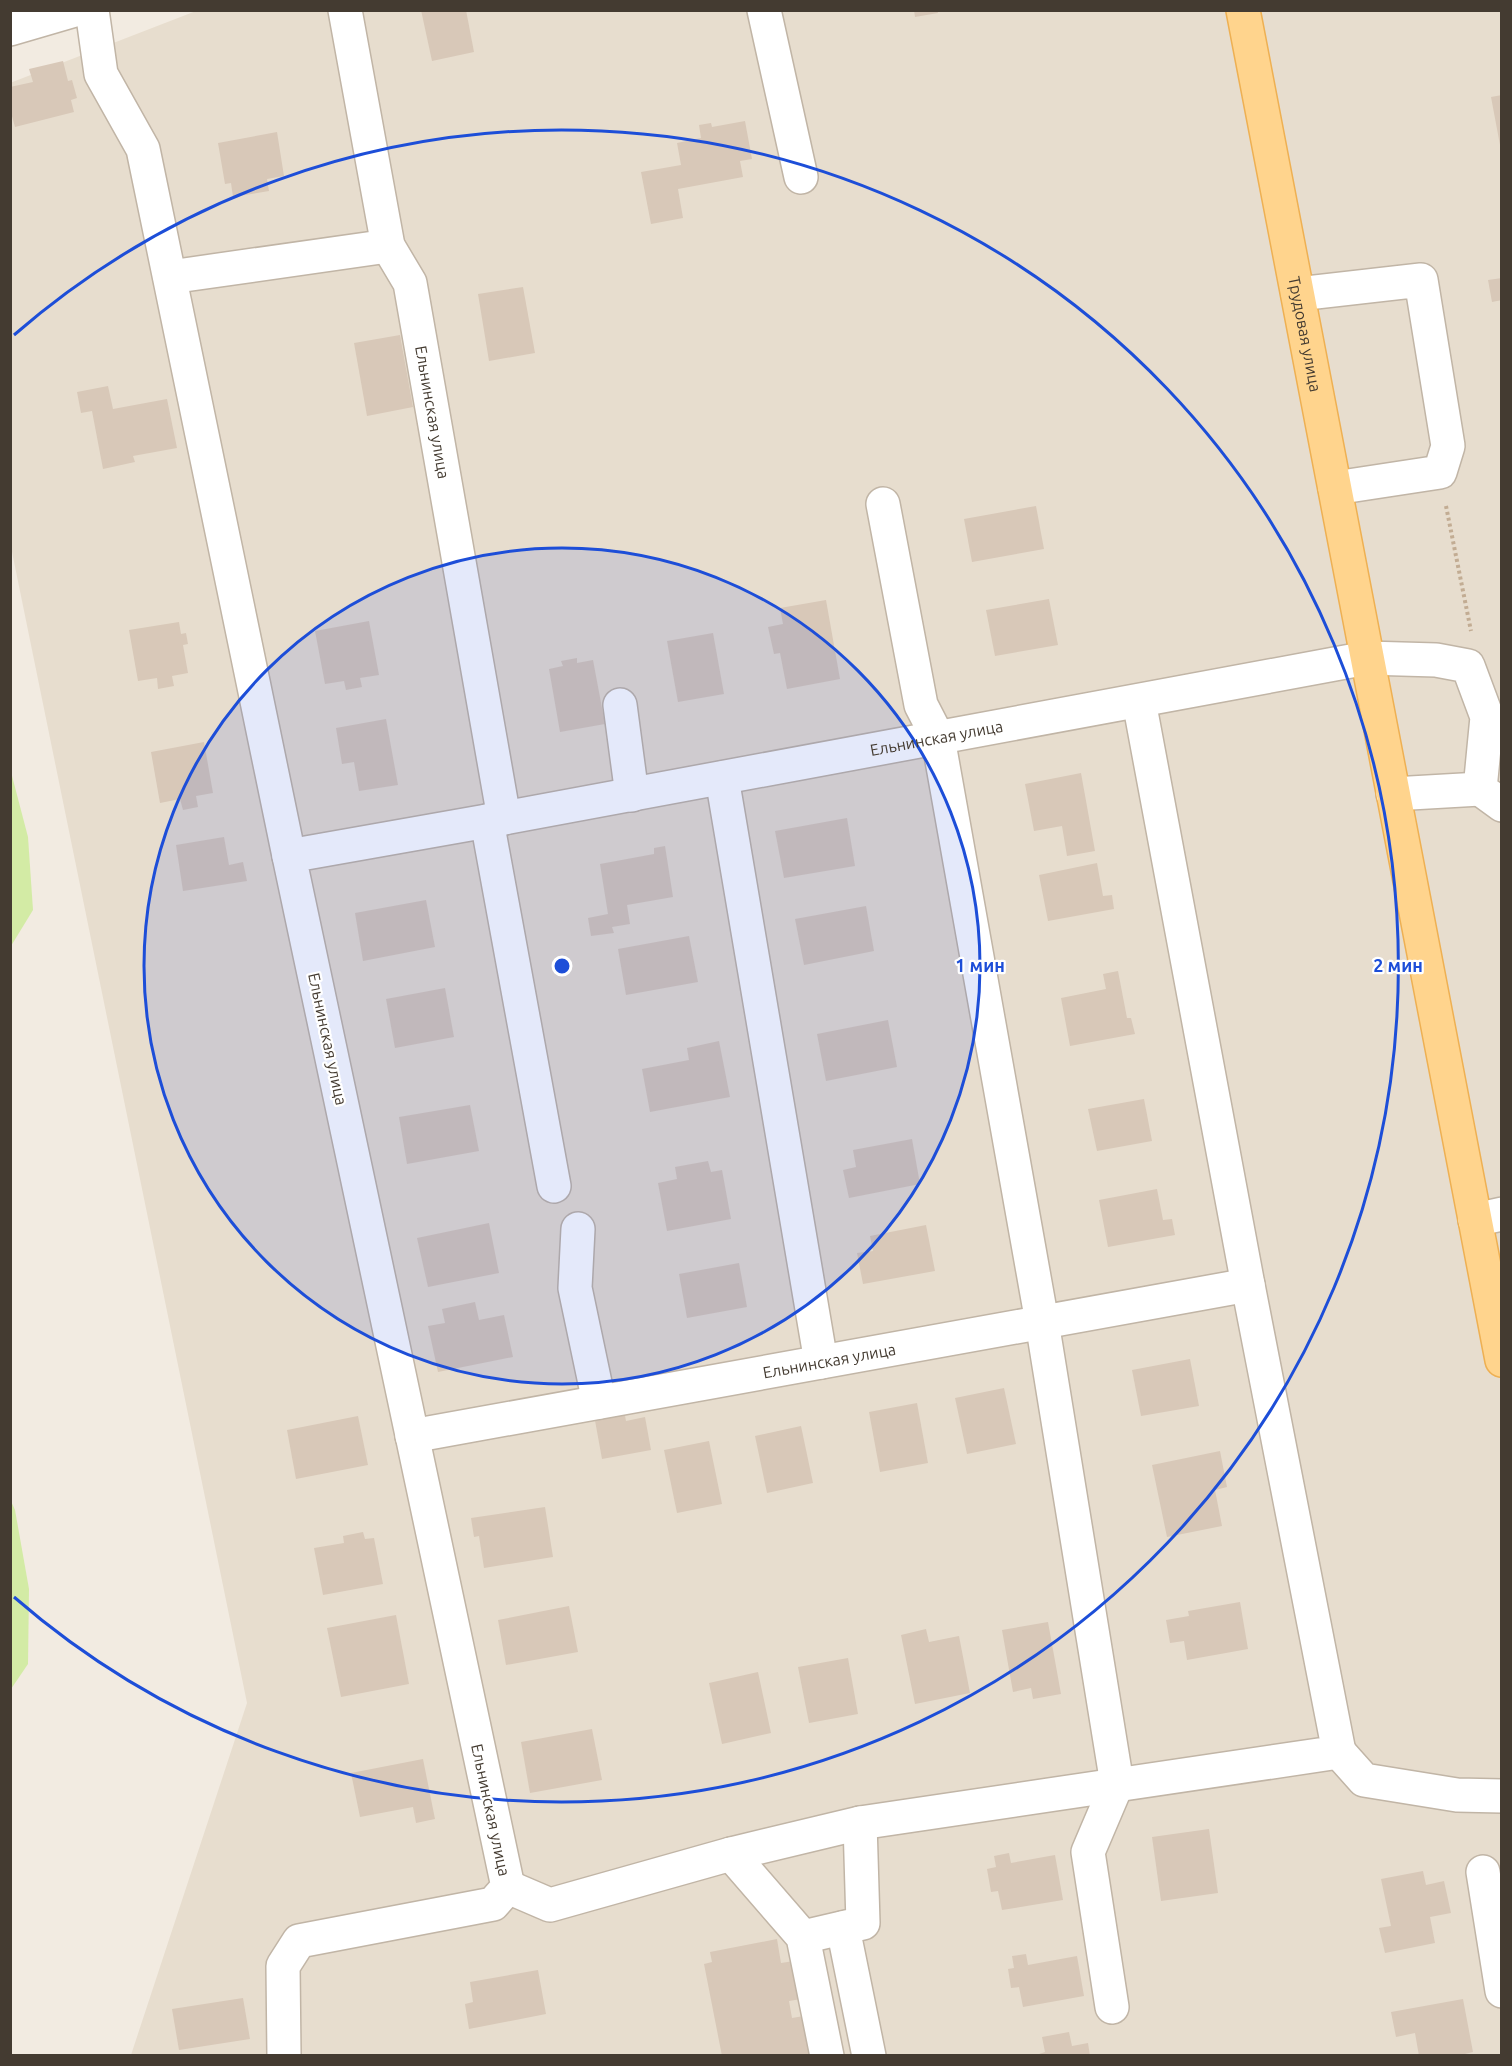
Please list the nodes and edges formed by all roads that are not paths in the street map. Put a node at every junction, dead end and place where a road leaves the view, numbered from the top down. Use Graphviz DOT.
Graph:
graph roads {
  1 [pos="75,10"];
  2 [pos="92,10"];
  3 [pos="345,10"];
  4 [pos="765,10"];
  5 [pos="1243,10"];
  6 [pos="10,28"];
  7 [pos="801,177"];
  8 [pos="388,246"];
  9 [pos="170,277"];
  10 [pos="1298,294"];
  11 [pos="1335,488"];
  12 [pos="883,504"];
  13 [pos="1367,658"];
  14 [pos="1138,700"];
  15 [pos="620,705"];
  16 [pos="938,738"];
  17 [pos="722,778"];
  18 [pos="1393,794"];
  19 [pos="632,795"];
  20 [pos="1491,797"];
  21 [pos="496,820"];
  22 [pos="289,856"];
  23 [pos="554,1186"];
  24 [pos="1488,1217"];
  25 [pos="578,1229"];
  26 [pos="1248,1285"];
  27 [pos="1042,1322"];
  28 [pos="1502,1360"];
  29 [pos="821,1362"];
  30 [pos="599,1402"];
  31 [pos="412,1436"];
  32 [pos="1339,1752"];
  33 [pos="1117,1784"];
  34 [pos="1502,1796"];
  35 [pos="860,1823"];
  36 [pos="731,1854"];
  37 [pos="1483,1872"];
  38 [pos="508,1887"];
  39 [pos="843,1928"];
  40 [pos="803,1937"];
  41 [pos="1502,1991"];
  42 [pos="1112,2007"];
  43 [pos="284,2055"];
  44 [pos="827,2055"];
  45 [pos="869,2055"];
  1 -- 6 [label="street"];
  2 -- 9 [label="street"];
  3 -- 8 [label="street, Ельнинская улица"];
  4 -- 7 [label="street"];
  5 -- 10 [label="main road, Трудовая улица"];
  8 -- 9 [label="street"];
  8 -- 21 [label="street, Ельнинская улица"];
  9 -- 22 [label="street"];
  10 -- 11 [label="main road, Трудовая улица"];
  10 -- 11 [label="street"];
  11 -- 13 [label="main road, Трудовая улица"];
  12 -- 16 [label="street"];
  13 -- 14 [label="street, Ельнинская улица"];
  13 -- 18 [label="main road, Трудовая улица"];
  13 -- 20 [label="street, Ельнинская улица"];
  14 -- 16 [label="street, Ельнинская улица"];
  14 -- 26 [label="street"];
  15 -- 19 [label="street"];
  16 -- 17 [label="street, Ельнинская улица"];
  16 -- 27 [label="street"];
  17 -- 19 [label="street, Ельнинская улица"];
  17 -- 29 [label="street"];
  18 -- 20 [label="street"];
  18 -- 24 [label="main road, Трудовая улица"];
  19 -- 21 [label="street, Ельнинская улица"];
  21 -- 22 [label="street, Ельнинская улица"];
  21 -- 23 [label="street"];
  22 -- 31 [label="street, Ельнинская улица"];
  24 -- 28 [label="main road, Трудовая улица"];
  25 -- 30 [label="street"];
  26 -- 27 [label="street, Ельнинская улица"];
  26 -- 32 [label="street"];
  27 -- 29 [label="street, Ельнинская улица"];
  27 -- 33 [label="street"];
  29 -- 30 [label="street, Ельнинская улица"];
  30 -- 31 [label="street, Ельнинская улица"];
  31 -- 38 [label="street, Ельнинская улица"];
  32 -- 33 [label="street"];
  32 -- 34 [label="street"];
  33 -- 35 [label="street"];
  33 -- 42 [label="street"];
  35 -- 36 [label="street"];
  35 -- 39 [label="street"];
  36 -- 38 [label="street"];
  36 -- 40 [label="street"];
  37 -- 41 [label="street"];
  38 -- 43 [label="street, Ельнинская улица"];
  39 -- 40 [label="street"];
  39 -- 45 [label="street"];
  40 -- 44 [label="street"];
}
